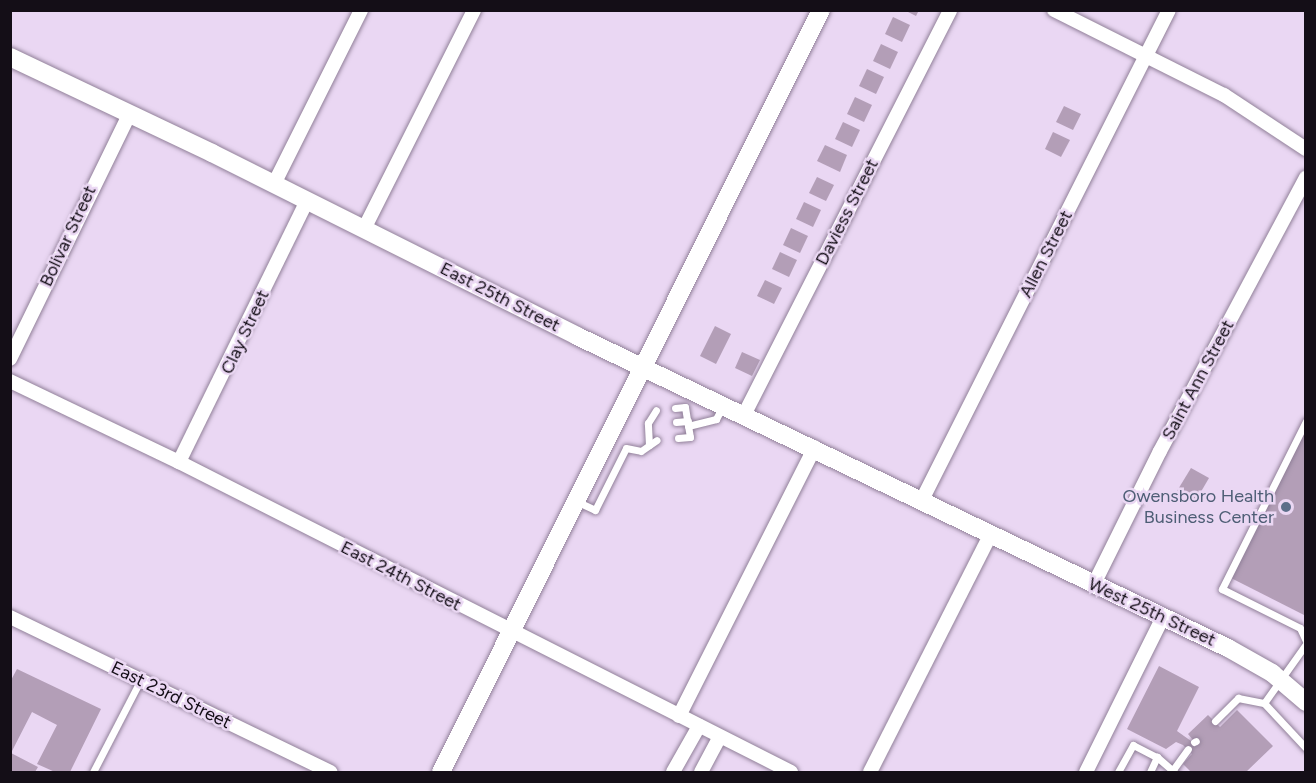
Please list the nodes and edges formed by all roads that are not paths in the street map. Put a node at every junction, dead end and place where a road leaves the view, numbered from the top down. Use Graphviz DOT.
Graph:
graph roads {
  1 [pos="361,10"];
  2 [pos="474,10"];
  3 [pos="821,10"];
  4 [pos="950,10"];
  5 [pos="1054,10"];
  6 [pos="1169,10"];
  7 [pos="1146,56"];
  8 [pos="10,57"];
  9 [pos="129,114"];
  10 [pos="1305,149"];
  11 [pos="1305,177"];
  12 [pos="274,184"];
  13 [pos="307,201"];
  14 [pos="364,229"];
  15 [pos="10,359"];
  16 [pos="644,367"];
  17 [pos="10,381"];
  18 [pos="724,404"];
  19 [pos="675,408"];
  20 [pos="656,410"];
  21 [pos="745,414"];
  22 [pos="1305,421"];
  23 [pos="676,422"];
  24 [pos="656,423"];
  25 [pos="688,423"];
  26 [pos="649,430"];
  27 [pos="678,438"];
  28 [pos="657,440"];
  29 [pos="649,445"];
  30 [pos="815,447"];
  31 [pos="179,462"];
  32 [pos="923,498"];
  33 [pos="577,502"];
  34 [pos="991,533"];
  35 [pos="1094,584"];
  36 [pos="10,617"];
  37 [pos="1163,617"];
  38 [pos="512,631"];
  39 [pos="1305,642"];
  40 [pos="140,681"];
  41 [pos="1282,682"];
  42 [pos="1305,702"];
  43 [pos="1264,703"];
  44 [pos="680,716"];
  45 [pos="1215,721"];
  46 [pos="699,726"];
  47 [pos="720,737"];
  48 [pos="1305,748"];
  49 [pos="1188,749"];
  50 [pos="1157,757"];
  51 [pos="93,772"];
  52 [pos="331,772"];
  53 [pos="441,772"];
  54 [pos="673,772"];
  55 [pos="701,772"];
  56 [pos="791,772"];
  57 [pos="870,772"];
  58 [pos="1086,772"];
  59 [pos="1118,772"];
  60 [pos="1150,772"];
  61 [pos="1173,772"];
  1 -- 12 [label="street"];
  2 -- 14 [label="street"];
  3 -- 16 [label="street"];
  4 -- 21 [label="street, Daviess Street"];
  5 -- 7 [label="street"];
  6 -- 7 [label="street, Allen Street"];
  7 -- 10 [label="street"];
  7 -- 32 [label="street, Allen Street"];
  8 -- 9 [label="street, East 25th Street"];
  9 -- 12 [label="street, East 25th Street"];
  9 -- 15 [label="street, Bolivar Street"];
  11 -- 35 [label="street, Saint Ann Street"];
  12 -- 13 [label="street, East 25th Street"];
  13 -- 14 [label="street, East 25th Street"];
  13 -- 31 [label="street, Clay Street"];
  14 -- 16 [label="street, East 25th Street"];
  16 -- 18 [label="street, East 25th Street"];
  16 -- 33 [label="street"];
  17 -- 31 [label="street, East 24th Street"];
  18 -- 21 [label="street, East 25th Street"];
  18 -- 25 [label="lane"];
  19 -- 25 [label="lane"];
  20 -- 26 [label="lane"];
  21 -- 30 [label="street, East 25th Street"];
  22 -- 39 [label="lane"];
  23 -- 25 [label="lane"];
  24 -- 26 [label="lane"];
  25 -- 27 [label="lane"];
  26 -- 29 [label="lane"];
  28 -- 29 [label="lane"];
  29 -- 33 [label="lane"];
  30 -- 32 [label="street, East 25th Street"];
  30 -- 44 [label="street"];
  31 -- 38 [label="street, East 24th Street"];
  32 -- 34 [label="street, East 25th Street"];
  33 -- 38 [label="street"];
  34 -- 35 [label="street, West 25th Street"];
  34 -- 57 [label="street"];
  35 -- 37 [label="street, West 25th Street"];
  36 -- 40 [label="street, East 23rd Street"];
  37 -- 41 [label="street, West 25th Street"];
  37 -- 58 [label="street"];
  38 -- 44 [label="street, East 24th Street"];
  38 -- 53 [label="street"];
  39 -- 41 [label="lane"];
  40 -- 51 [label="lane"];
  40 -- 52 [label="street, East 23rd Street"];
  41 -- 42 [label="street, West 25th Street"];
  41 -- 43 [label="lane"];
  43 -- 45 [label="lane"];
  43 -- 48 [label="lane"];
  44 -- 46 [label="street, East 24th Street"];
  46 -- 47 [label="street, East 24th Street"];
  46 -- 54 [label="street"];
  47 -- 55 [label="street"];
  47 -- 56 [label="street, East 24th Street"];
  49 -- 61 [label="lane"];
  50 -- 59 [label="lane"];
  50 -- 60 [label="lane"];
  50 -- 61 [label="lane"];
}
